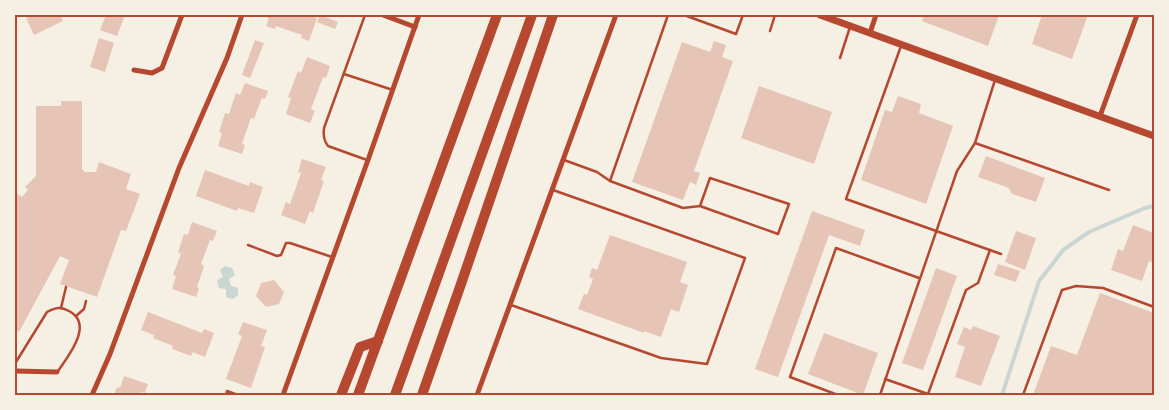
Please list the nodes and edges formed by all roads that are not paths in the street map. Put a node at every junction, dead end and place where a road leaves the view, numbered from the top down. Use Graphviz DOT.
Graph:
graph roads {
  1 [pos="182,15"];
  2 [pos="242,15"];
  3 [pos="365,15"];
  4 [pos="383,15"];
  5 [pos="419,15"];
  6 [pos="497,15"];
  7 [pos="532,15"];
  8 [pos="553,15"];
  9 [pos="616,15"];
  10 [pos="668,15"];
  11 [pos="684,15"];
  12 [pos="743,15"];
  13 [pos="775,15"];
  14 [pos="820,15"];
  15 [pos="876,15"];
  16 [pos="1136,15"];
  17 [pos="851,26"];
  18 [pos="415,27"];
  19 [pos="770,32"];
  20 [pos="870,33"];
  21 [pos="901,44"];
  22 [pos="840,58"];
  23 [pos="134,70"];
  24 [pos="344,74"];
  25 [pos="995,78"];
  26 [pos="393,90"];
  27 [pos="1100,116"];
  28 [pos="1154,136"];
  29 [pos="975,143"];
  30 [pos="368,160"];
  31 [pos="564,160"];
  32 [pos="610,182"];
  33 [pos="553,190"];
  34 [pos="1109,190"];
  35 [pos="700,206"];
  36 [pos="936,230"];
  37 [pos="248,245"];
  38 [pos="990,250"];
  39 [pos="1001,254"];
  40 [pos="332,257"];
  41 [pos="920,278"];
  42 [pos="66,287"];
  43 [pos="86,301"];
  44 [pos="511,305"];
  45 [pos="1154,307"];
  46 [pos="61,308"];
  47 [pos="76,316"];
  48 [pos="378,341"];
  49 [pos="15,371"];
  50 [pos="57,372"];
  51 [pos="885,379"];
  52 [pos="92,395"];
  53 [pos="226,395"];
  54 [pos="238,395"];
  55 [pos="283,395"];
  56 [pos="341,395"];
  57 [pos="358,395"];
  58 [pos="395,395"];
  59 [pos="422,395"];
  60 [pos="478,395"];
  61 [pos="838,395"];
  62 [pos="880,395"];
  63 [pos="1023,395"];
  1 -- 23 [label="street"];
  2 -- 52 [label="street"];
  3 -- 24 [label="lane"];
  4 -- 18 [label="street"];
  5 -- 18 [label="street"];
  6 -- 48 [label="highway"];
  7 -- 58 [label="highway"];
  8 -- 59 [label="highway"];
  9 -- 31 [label="street"];
  10 -- 32 [label="lane"];
  11 -- 12 [label="lane"];
  13 -- 19 [label="lane"];
  14 -- 17 [label="street"];
  15 -- 20 [label="street"];
  16 -- 27 [label="street"];
  17 -- 20 [label="street"];
  17 -- 22 [label="lane"];
  18 -- 26 [label="street"];
  20 -- 21 [label="street"];
  21 -- 25 [label="street"];
  21 -- 36 [label="lane"];
  24 -- 26 [label="lane"];
  24 -- 30 [label="lane"];
  25 -- 27 [label="street"];
  25 -- 29 [label="lane"];
  26 -- 30 [label="street"];
  27 -- 28 [label="street"];
  29 -- 34 [label="lane"];
  29 -- 36 [label="lane"];
  30 -- 40 [label="street"];
  31 -- 32 [label="lane"];
  31 -- 33 [label="street"];
  32 -- 35 [label="lane"];
  33 -- 44 [label="street"];
  33 -- 44 [label="lane"];
  35 -- 35 [label="lane"];
  36 -- 38 [label="lane"];
  36 -- 41 [label="lane"];
  37 -- 40 [label="lane"];
  38 -- 39 [label="lane"];
  38 -- 51 [label="lane"];
  40 -- 55 [label="street"];
  41 -- 51 [label="lane"];
  41 -- 61 [label="lane"];
  42 -- 46 [label="lane"];
  43 -- 47 [label="lane"];
  44 -- 60 [label="street"];
  45 -- 63 [label="lane"];
  46 -- 47 [label="lane"];
  46 -- 49 [label="lane"];
  47 -- 50 [label="lane"];
  48 -- 56 [label="highway"];
  48 -- 57 [label="highway"];
  49 -- 50 [label="street"];
  51 -- 62 [label="lane"];
  53 -- 54 [label="lane"];
}
